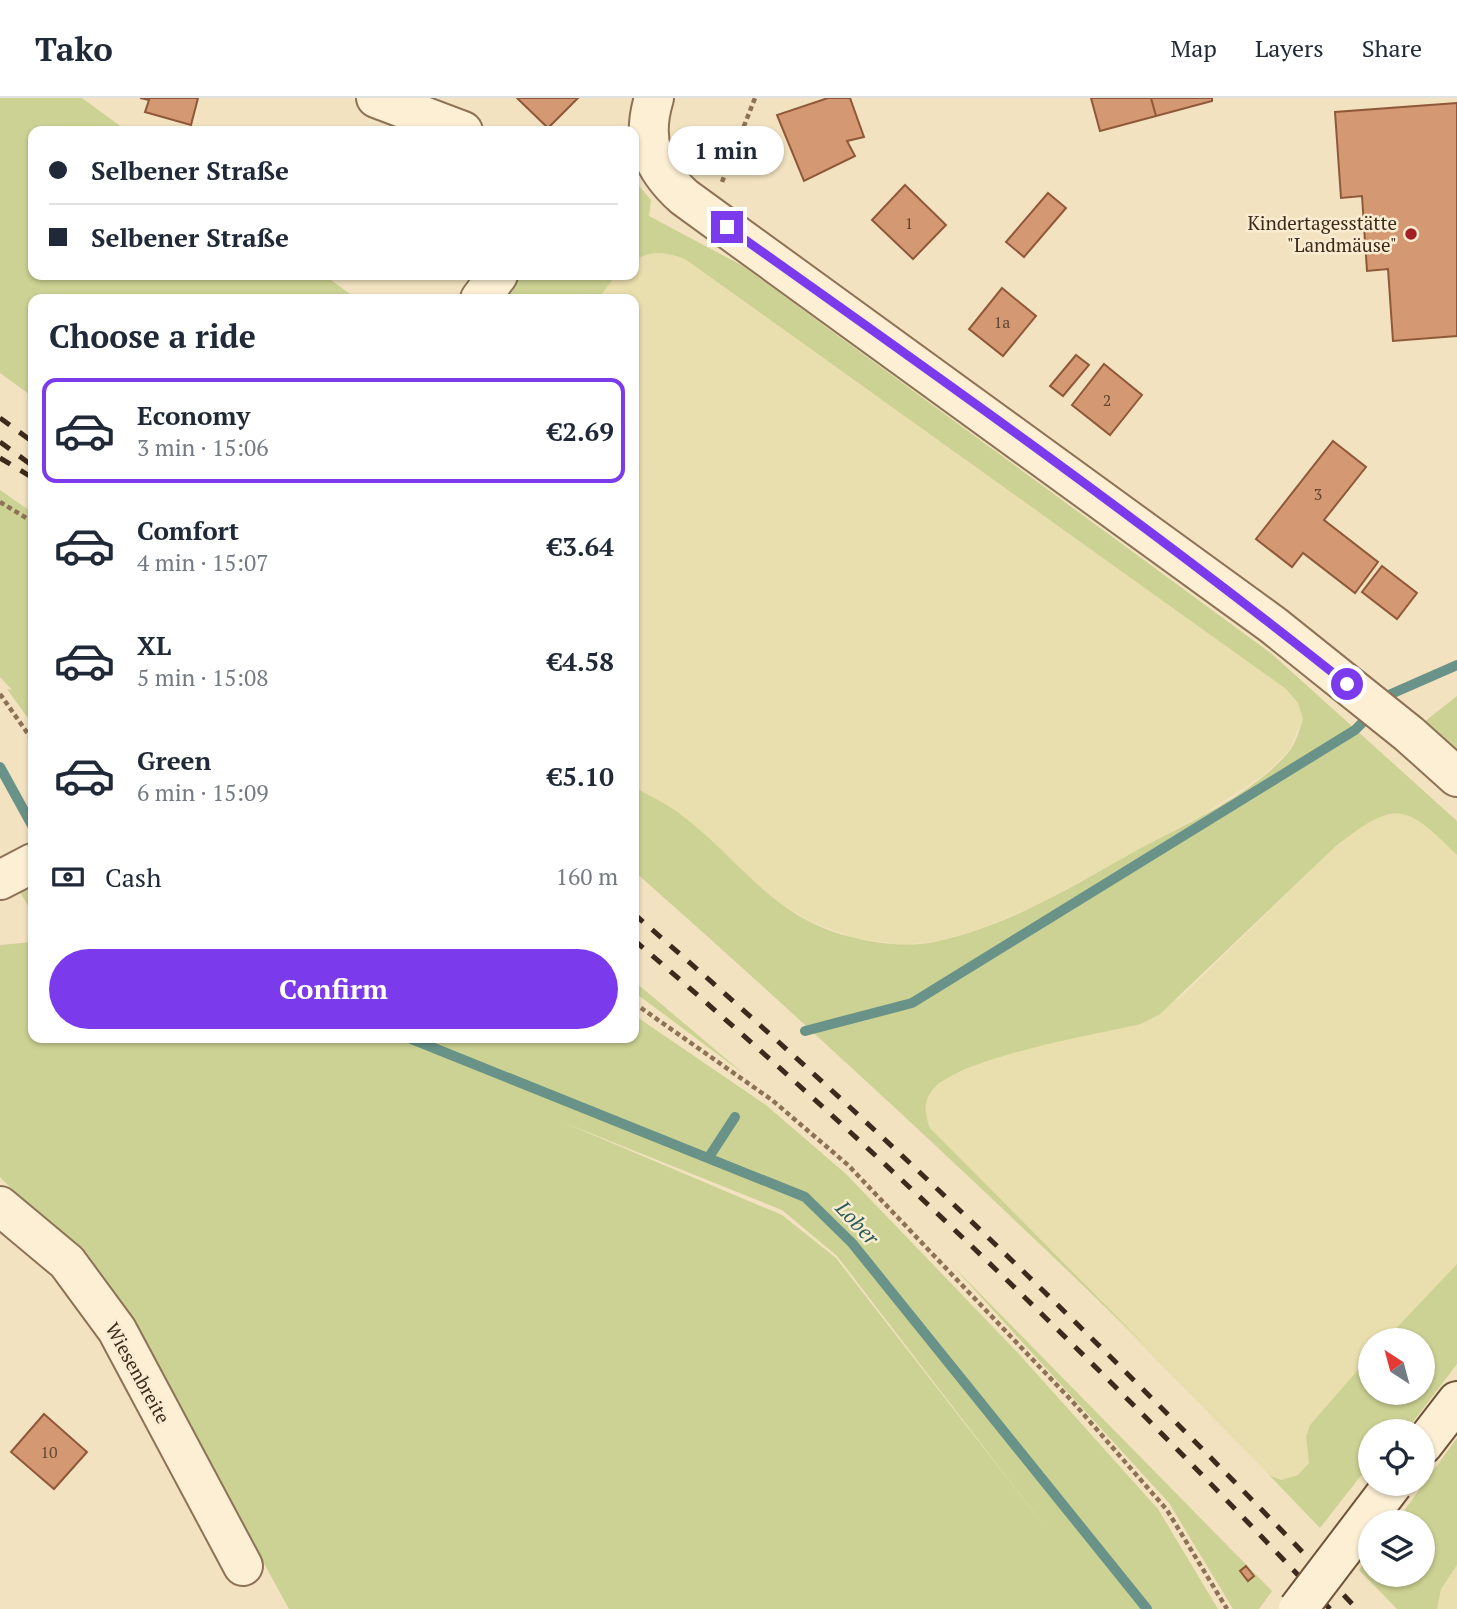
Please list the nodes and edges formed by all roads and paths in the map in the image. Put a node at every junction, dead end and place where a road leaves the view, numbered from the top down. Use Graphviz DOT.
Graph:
graph roads {
  1 [pos="376,98"];
  2 [pos="654,98"];
  3 [pos="755,98"];
  4 [pos="450,126"];
  5 [pos="641,145"];
  6 [pos="709,214"];
  7 [pos="0,502"];
  8 [pos="28,519"];
  9 [pos="0,694"];
  10 [pos="28,734"];
  11 [pos="1457,777"];
  12 [pos="639,1007"];
  13 [pos="0,1206"];
  14 [pos="1457,1401"];
  15 [pos="1435,1429"];
  16 [pos="1384,1496"];
  17 [pos="243,1566"];
  18 [pos="1227,1609"];
  19 [pos="1298,1609"];
  1 -- 4 [label="street"];
  2 -- 5 [label="street"];
  3 -- 6 [label="path"];
  5 -- 6 [label="street"];
  6 -- 11 [label="street"];
  7 -- 8 [label="path"];
  9 -- 10 [label="path"];
  12 -- 18 [label="path"];
  13 -- 17 [label="street, Wiesenbreite"];
  14 -- 15 [label="street"];
  16 -- 19 [label="street, bridge"];
}
